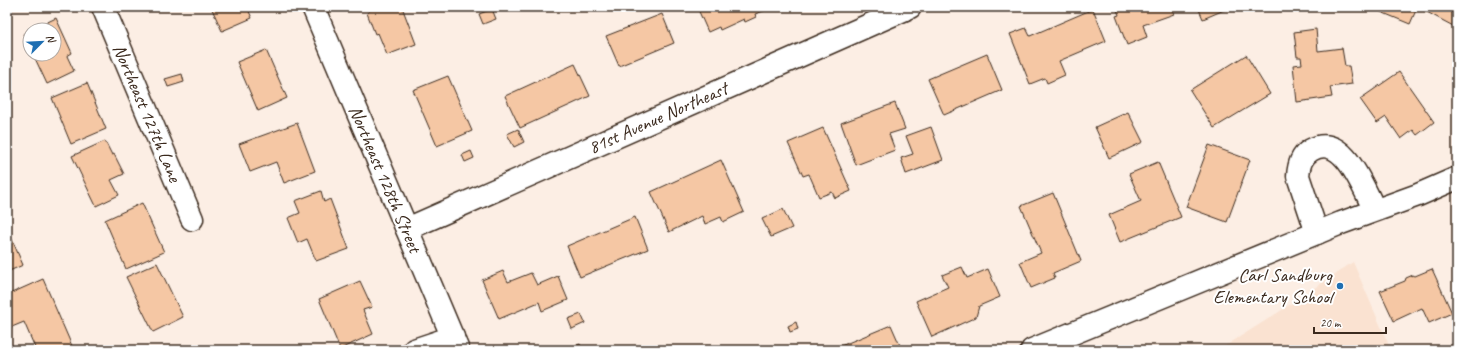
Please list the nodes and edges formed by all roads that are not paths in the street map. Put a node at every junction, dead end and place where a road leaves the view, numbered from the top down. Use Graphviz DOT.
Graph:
graph roads {
  1 [pos="103,7"];
  2 [pos="313,7"];
  3 [pos="910,7"];
  4 [pos="1457,178"];
  5 [pos="1375,210"];
  6 [pos="192,219"];
  7 [pos="406,229"];
  8 [pos="1316,233"];
  9 [pos="456,343"];
  10 [pos="414,350"];
  11 [pos="1032,350"];
  1 -- 6 [label="street, Northeast 127th Lane"];
  2 -- 7 [label="street, Northeast 128th Street"];
  3 -- 7 [label="street, 81st Avenue Northeast"];
  4 -- 5 [label="street"];
  5 -- 8 [label="street"];
  5 -- 8 [label="street"];
  7 -- 9 [label="street, Northeast 128th Street"];
  8 -- 11 [label="street"];
  9 -- 10 [label="street"];
}
